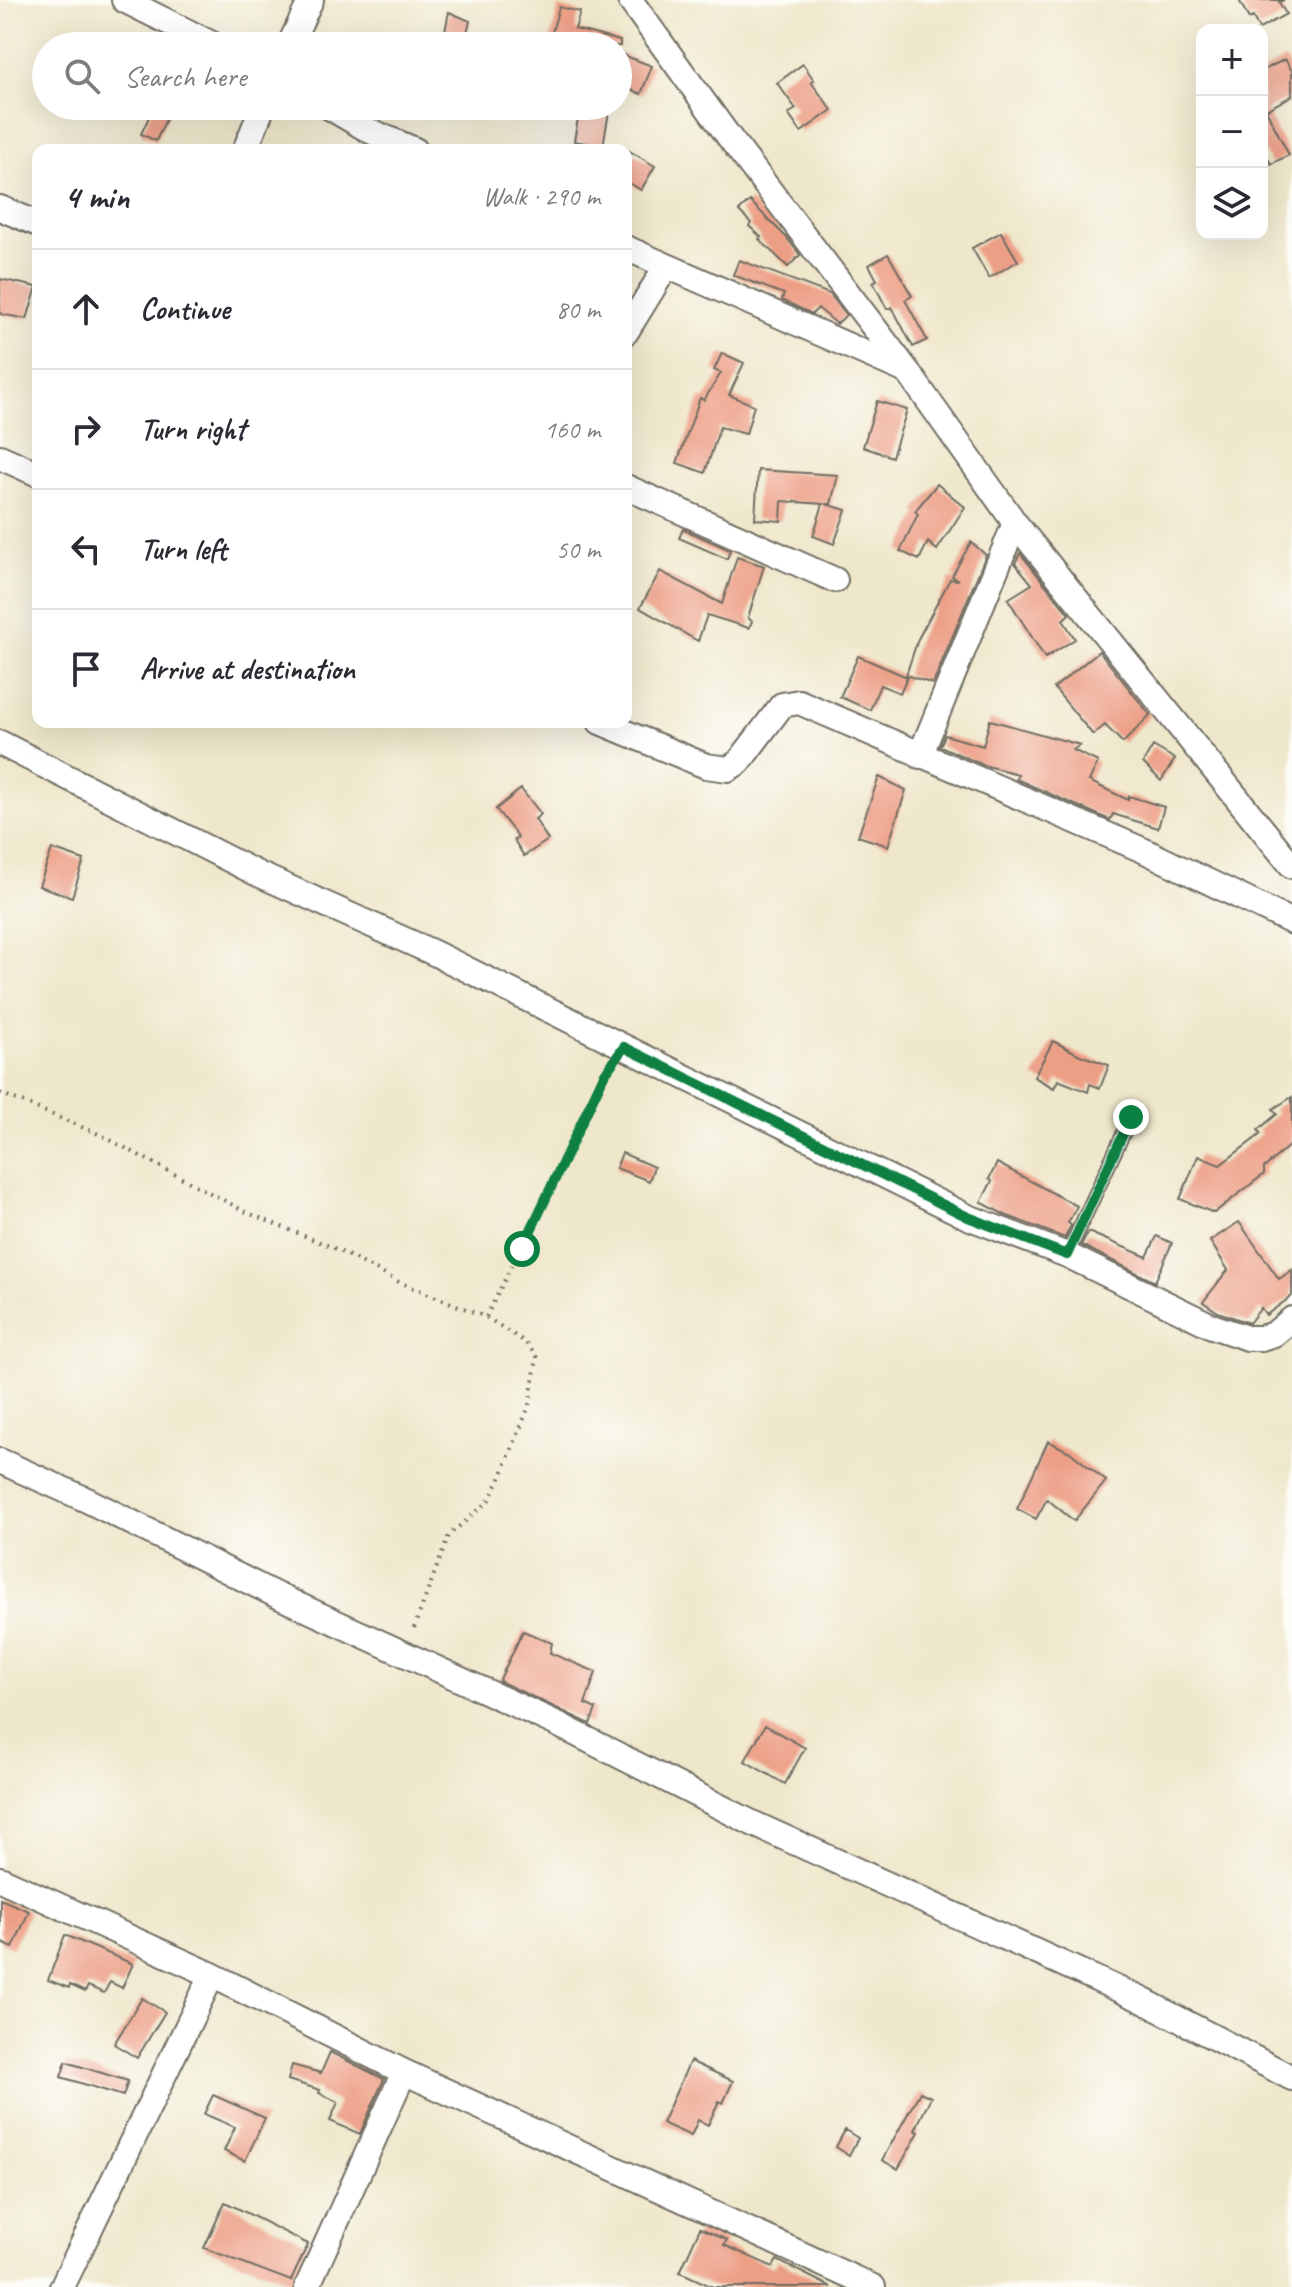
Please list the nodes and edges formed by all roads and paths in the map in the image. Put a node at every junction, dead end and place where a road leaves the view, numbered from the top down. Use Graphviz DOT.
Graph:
graph roads {
  1 [pos="124,0"];
  2 [pos="311,0"];
  3 [pos="630,0"];
  4 [pos="188,32"];
  5 [pos="296,32"];
  6 [pos="257,120"];
  7 [pos="351,120"];
  8 [pos="247,144"];
  9 [pos="401,144"];
  10 [pos="0,208"];
  11 [pos="32,221"];
  12 [pos="632,251"];
  13 [pos="666,267"];
  14 [pos="632,322"];
  15 [pos="908,372"];
  16 [pos="0,457"];
  17 [pos="32,471"];
  18 [pos="632,490"];
  19 [pos="1015,523"];
  20 [pos="835,580"];
  21 [pos="614,728"];
  22 [pos="0,743"];
  23 [pos="920,756"];
  24 [pos="1292,866"];
  25 [pos="1292,922"];
  26 [pos="624,1047"];
  27 [pos="0,1093"];
  28 [pos="1131,1117"];
  29 [pos="1067,1255"];
  30 [pos="486,1317"];
  31 [pos="1292,1319"];
  32 [pos="0,1461"];
  33 [pos="403,1654"];
  34 [pos="0,1879"];
  35 [pos="212,1975"];
  36 [pos="404,2072"];
  37 [pos="1292,2078"];
  38 [pos="62,2287"];
  39 [pos="307,2287"];
  40 [pos="873,2287"];
  1 -- 4 [label="street"];
  2 -- 5 [label="street"];
  3 -- 15 [label="street"];
  6 -- 8 [label="street"];
  7 -- 9 [label="street"];
  10 -- 11 [label="street"];
  12 -- 13 [label="street"];
  13 -- 14 [label="street"];
  13 -- 15 [label="street"];
  15 -- 19 [label="street"];
  16 -- 17 [label="street"];
  18 -- 20 [label="street"];
  19 -- 23 [label="street"];
  19 -- 24 [label="street"];
  21 -- 23 [label="street"];
  22 -- 26 [label="street"];
  23 -- 25 [label="street"];
  26 -- 29 [label="street"];
  26 -- 30 [label="path"];
  27 -- 30 [label="path"];
  28 -- 29 [label="lane"];
  29 -- 31 [label="street"];
  30 -- 33 [label="path"];
  32 -- 33 [label="street"];
  33 -- 37 [label="street"];
  34 -- 35 [label="street"];
  35 -- 36 [label="street"];
  35 -- 38 [label="street"];
  36 -- 39 [label="street"];
  36 -- 40 [label="street"];
}
